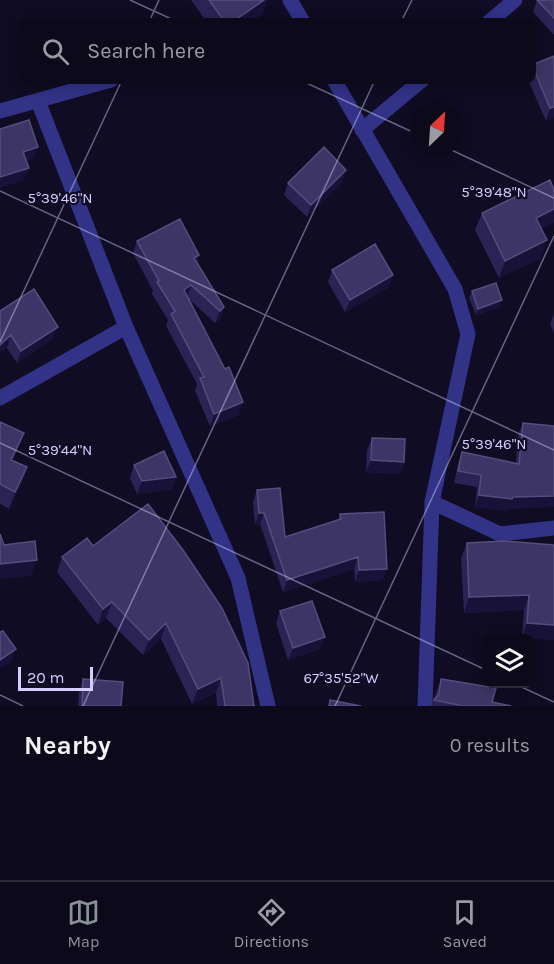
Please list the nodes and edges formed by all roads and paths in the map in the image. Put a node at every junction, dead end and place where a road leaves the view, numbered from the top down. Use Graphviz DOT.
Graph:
graph roads {
  1 [pos="290,0"];
  2 [pos="515,0"];
  3 [pos="301,18"];
  4 [pos="494,18"];
  5 [pos="97,84"];
  6 [pos="336,84"];
  7 [pos="417,84"];
  8 [pos="38,101"];
  9 [pos="0,111"];
  10 [pos="362,130"];
  11 [pos="126,327"];
  12 [pos="0,398"];
  13 [pos="432,502"];
  14 [pos="554,528"];
  15 [pos="268,706"];
  16 [pos="425,706"];
  1 -- 3 [label="street"];
  2 -- 4 [label="street"];
  5 -- 8 [label="street"];
  6 -- 10 [label="street"];
  7 -- 10 [label="street"];
  8 -- 9 [label="street"];
  8 -- 11 [label="street"];
  10 -- 13 [label="street"];
  11 -- 12 [label="street"];
  11 -- 15 [label="street"];
  13 -- 14 [label="street"];
  13 -- 16 [label="street"];
}
